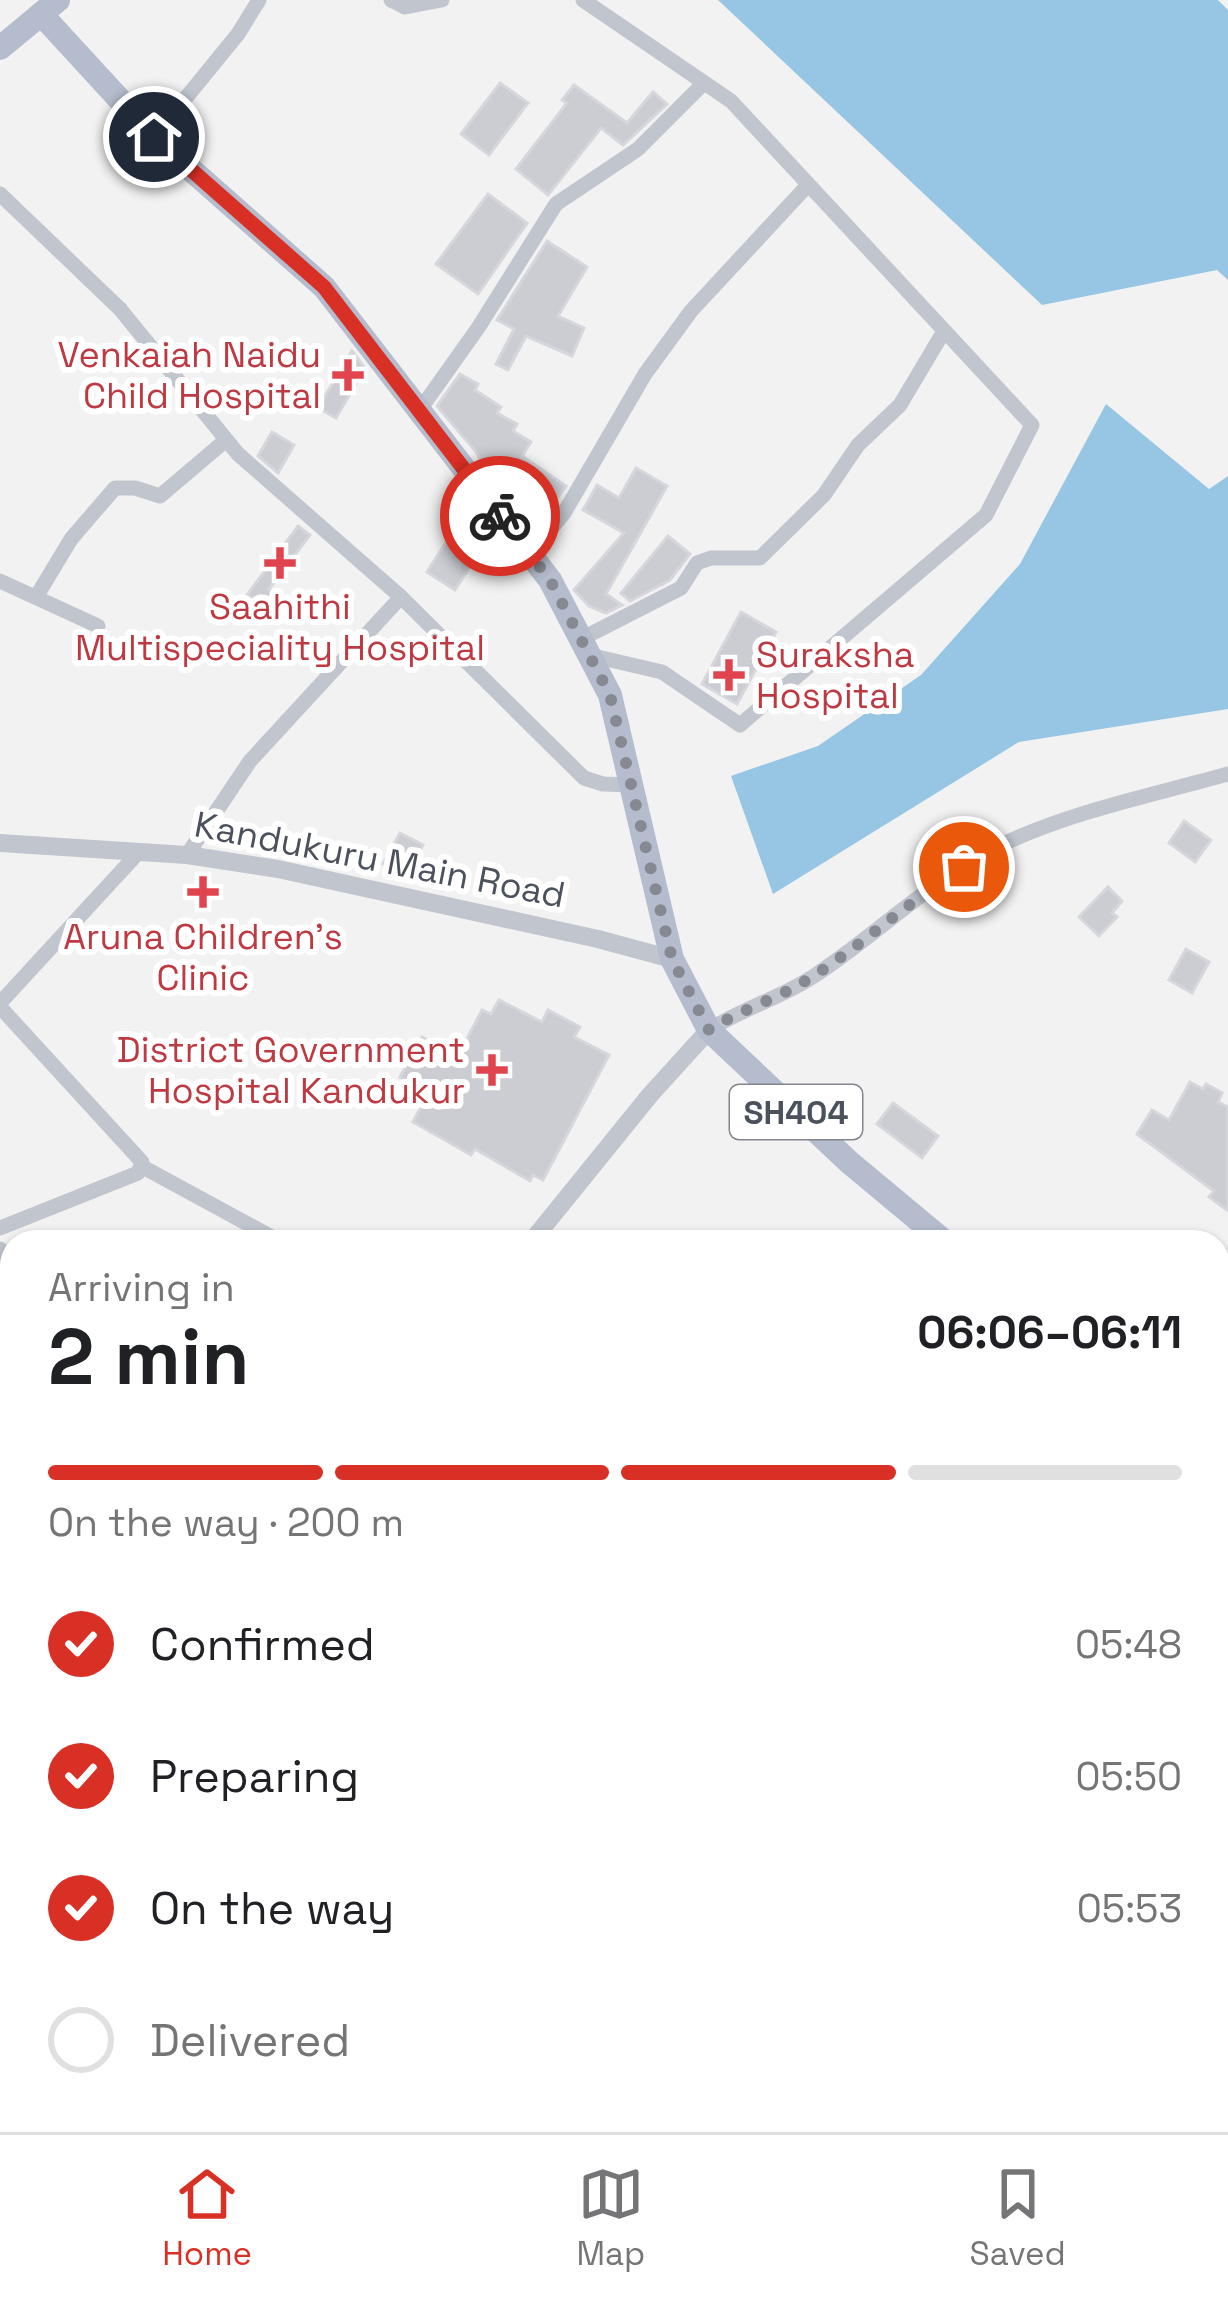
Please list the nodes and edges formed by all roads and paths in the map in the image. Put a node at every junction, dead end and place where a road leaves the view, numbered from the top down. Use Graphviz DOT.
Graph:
graph roads {
  1 [pos="259,0"];
  2 [pos="391,0"];
  3 [pos="442,0"];
  4 [pos="583,0"];
  5 [pos="41,5"];
  6 [pos="0,48"];
  7 [pos="704,83"];
  8 [pos="154,137"];
  9 [pos="808,184"];
  10 [pos="0,194"];
  11 [pos="944,331"];
  12 [pos="419,410"];
  13 [pos="226,440"];
  14 [pos="525,548"];
  15 [pos="0,581"];
  16 [pos="36,597"];
  17 [pos="401,597"];
  18 [pos="98,626"];
  19 [pos="585,647"];
  20 [pos="1228,774"];
  21 [pos="632,785"];
  22 [pos="0,843"];
  23 [pos="138,853"];
  24 [pos="187,855"];
  25 [pos="672,959"];
  26 [pos="1,1002"];
  27 [pos="709,1030"];
  28 [pos="141,1166"];
  29 [pos="0,1228"];
  30 [pos="259,1230"];
  31 [pos="541,1230"];
  32 [pos="931,1230"];
  1 -- 8 [label="street"];
  2 -- 3 [label="street"];
  4 -- 7 [label="street"];
  5 -- 6 [label="main road"];
  5 -- 8 [label="main road, SH404"];
  7 -- 9 [label="street"];
  7 -- 12 [label="street"];
  8 -- 12 [label="main road, SH404"];
  9 -- 11 [label="street"];
  9 -- 14 [label="street"];
  10 -- 13 [label="street"];
  11 -- 19 [label="street"];
  11 -- 19 [label="street"];
  12 -- 14 [label="main road, SH404"];
  13 -- 16 [label="street"];
  13 -- 17 [label="street"];
  14 -- 19 [label="main road, SH404"];
  15 -- 16 [label="street"];
  16 -- 18 [label="street"];
  17 -- 21 [label="street"];
  17 -- 24 [label="street"];
  19 -- 21 [label="main road, SH404"];
  20 -- 27 [label="street"];
  21 -- 25 [label="main road, SH404"];
  22 -- 23 [label="street, Kandukuru Main Road"];
  23 -- 24 [label="street, Kandukuru Main Road"];
  23 -- 26 [label="street"];
  24 -- 25 [label="street, Kandukuru Main Road"];
  25 -- 27 [label="main road, SH404"];
  26 -- 28 [label="street"];
  27 -- 31 [label="street"];
  27 -- 32 [label="main road, SH404"];
  28 -- 29 [label="street"];
  28 -- 30 [label="street"];
}
